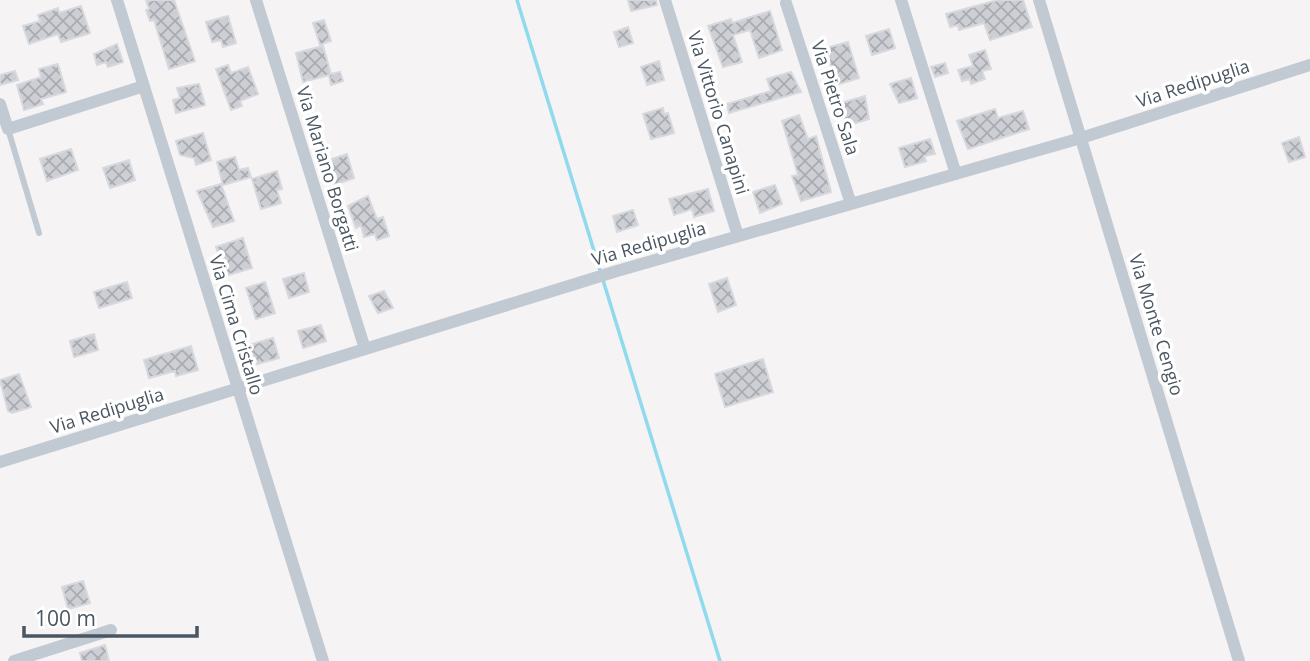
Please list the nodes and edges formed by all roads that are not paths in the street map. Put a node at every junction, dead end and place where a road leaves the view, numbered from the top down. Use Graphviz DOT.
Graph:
graph roads {
  1 [pos="117,0"];
  2 [pos="256,0"];
  3 [pos="665,0"];
  4 [pos="901,0"];
  5 [pos="1039,0"];
  6 [pos="786,3"];
  7 [pos="1310,65"];
  8 [pos="144,86"];
  9 [pos="0,104"];
  10 [pos="8,130"];
  11 [pos="1080,138"];
  12 [pos="956,174"];
  13 [pos="851,204"];
  14 [pos="39,233"];
  15 [pos="738,236"];
  16 [pos="365,349"];
  17 [pos="238,389"];
  18 [pos="0,462"];
  19 [pos="111,630"];
  20 [pos="14,661"];
  21 [pos="323,661"];
  22 [pos="1239,661"];
  1 -- 8 [label="street, Via Cima Cristallo"];
  2 -- 16 [label="street, Via Mariano Borgatti"];
  3 -- 15 [label="street, Via Vittorio Canapini"];
  4 -- 12 [label="street"];
  5 -- 11 [label="street, Via Monte Cengio"];
  6 -- 13 [label="street, Via Pietro Sala"];
  7 -- 11 [label="street, Via Redipuglia"];
  8 -- 10 [label="street"];
  8 -- 17 [label="street, Via Cima Cristallo"];
  9 -- 10 [label="street"];
  10 -- 14 [label="lane"];
  11 -- 12 [label="street, Via Redipuglia"];
  11 -- 22 [label="street, Via Monte Cengio"];
  12 -- 13 [label="street, Via Redipuglia"];
  13 -- 15 [label="street, Via Redipuglia"];
  15 -- 16 [label="street, Via Redipuglia"];
  16 -- 17 [label="street, Via Redipuglia"];
  17 -- 18 [label="street, Via Redipuglia"];
  17 -- 21 [label="street, Via Cima Cristallo"];
  19 -- 20 [label="street"];
}
